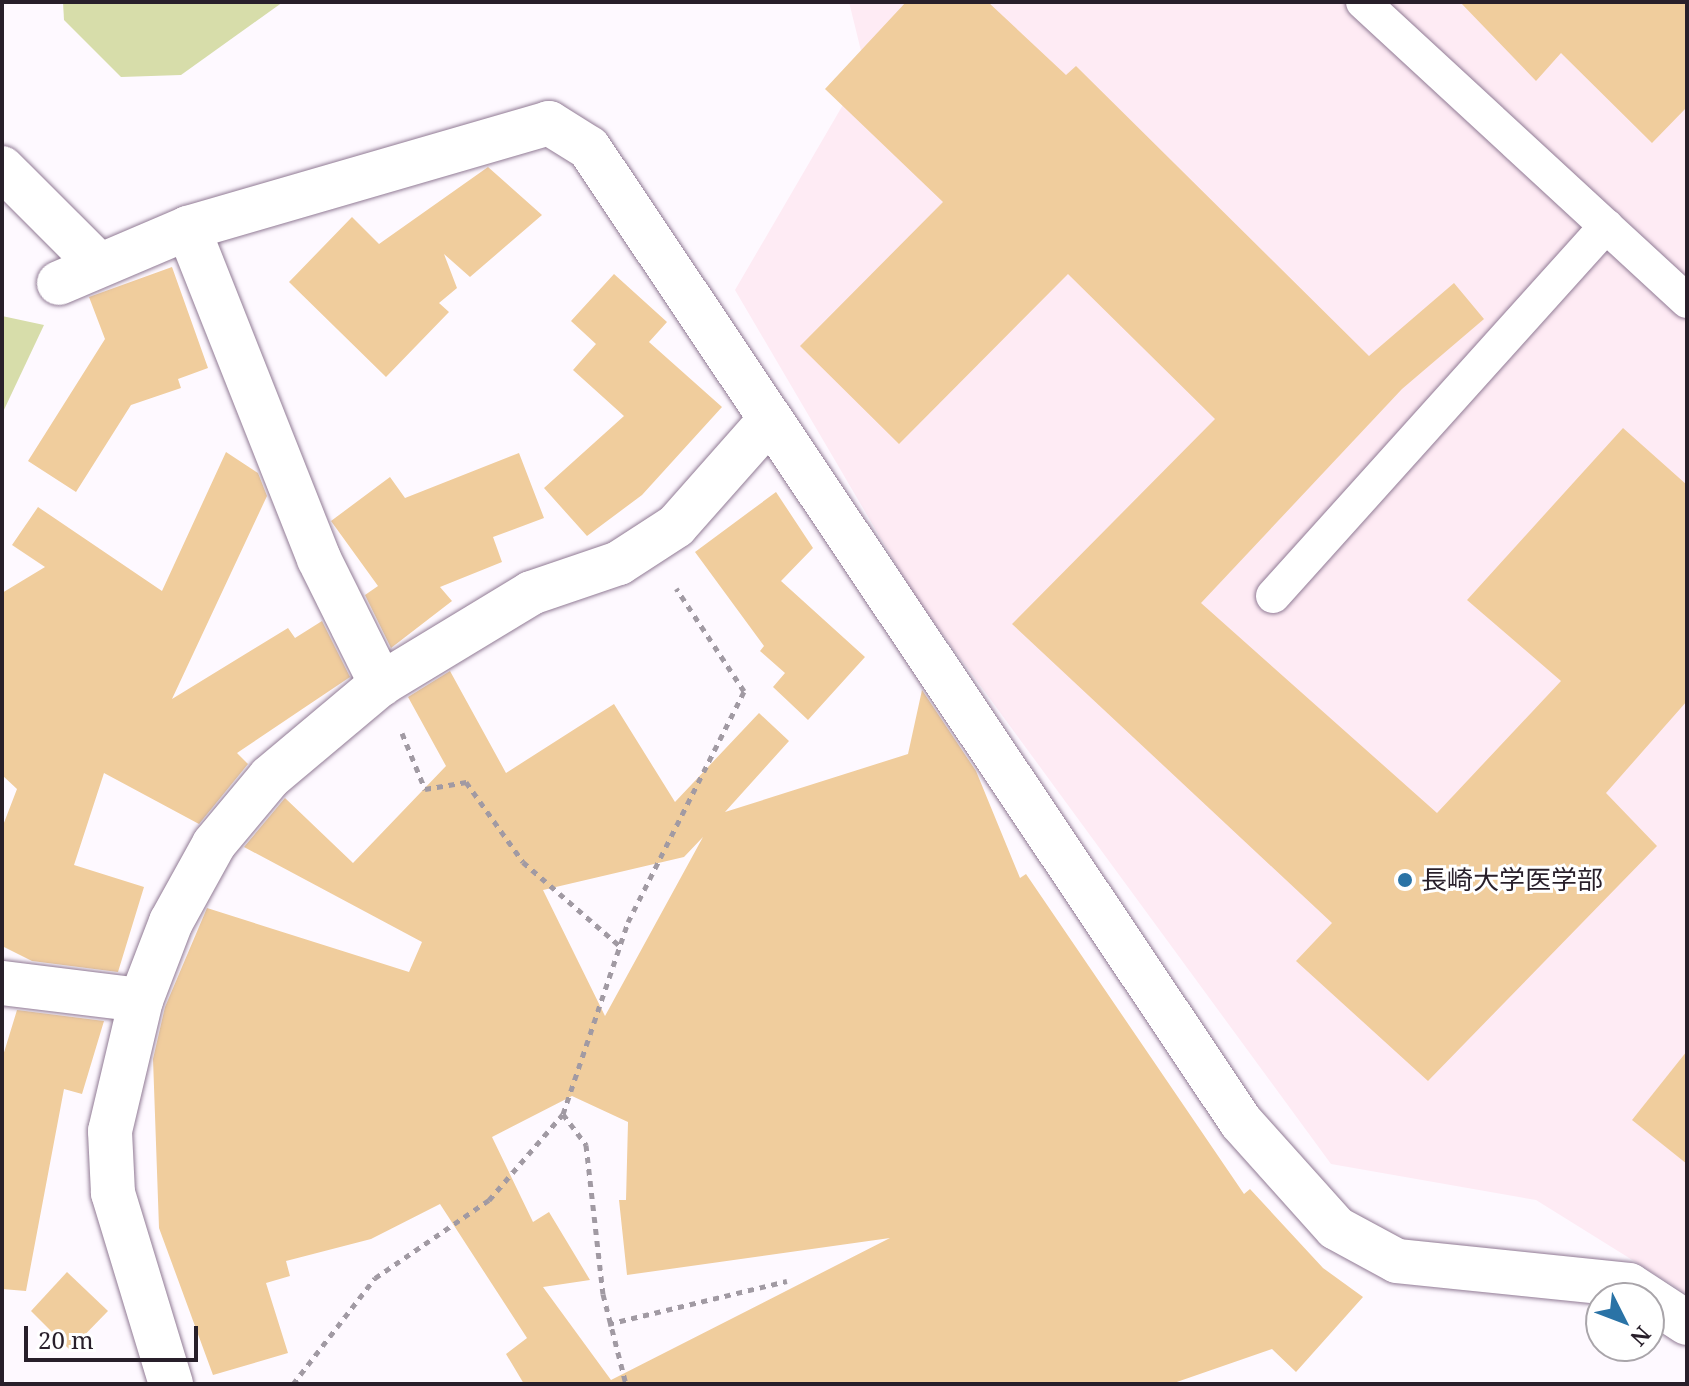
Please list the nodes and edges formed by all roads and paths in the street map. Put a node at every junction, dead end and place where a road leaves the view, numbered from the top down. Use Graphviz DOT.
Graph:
graph roads {
  1 [pos="1363,2"];
  2 [pos="2,168"];
  3 [pos="1606,226"];
  4 [pos="188,228"];
  5 [pos="1686,297"];
  6 [pos="767,423"];
  7 [pos="647,546"];
  8 [pos="1273,596"];
  9 [pos="381,684"];
  10 [pos="620,946"];
  11 [pos="2,983"];
  12 [pos="141,1000"];
  13 [pos="563,1114"];
  14 [pos="787,1281"];
  15 [pos="1687,1323"];
  16 [pos="608,1324"];
  17 [pos="171,1384"];
  18 [pos="293,1384"];
  19 [pos="626,1384"];
  1 -- 3 [label="lane"];
  2 -- 4 [label="street"];
  3 -- 5 [label="lane"];
  3 -- 8 [label="lane"];
  4 -- 6 [label="street"];
  4 -- 9 [label="street"];
  6 -- 7 [label="street"];
  6 -- 15 [label="street"];
  7 -- 9 [label="street"];
  7 -- 10 [label="path"];
  9 -- 10 [label="path"];
  9 -- 12 [label="street"];
  10 -- 13 [label="path"];
  11 -- 12 [label="street"];
  12 -- 17 [label="street"];
  13 -- 16 [label="path"];
  13 -- 18 [label="path"];
  14 -- 16 [label="path"];
  16 -- 19 [label="path"];
}
